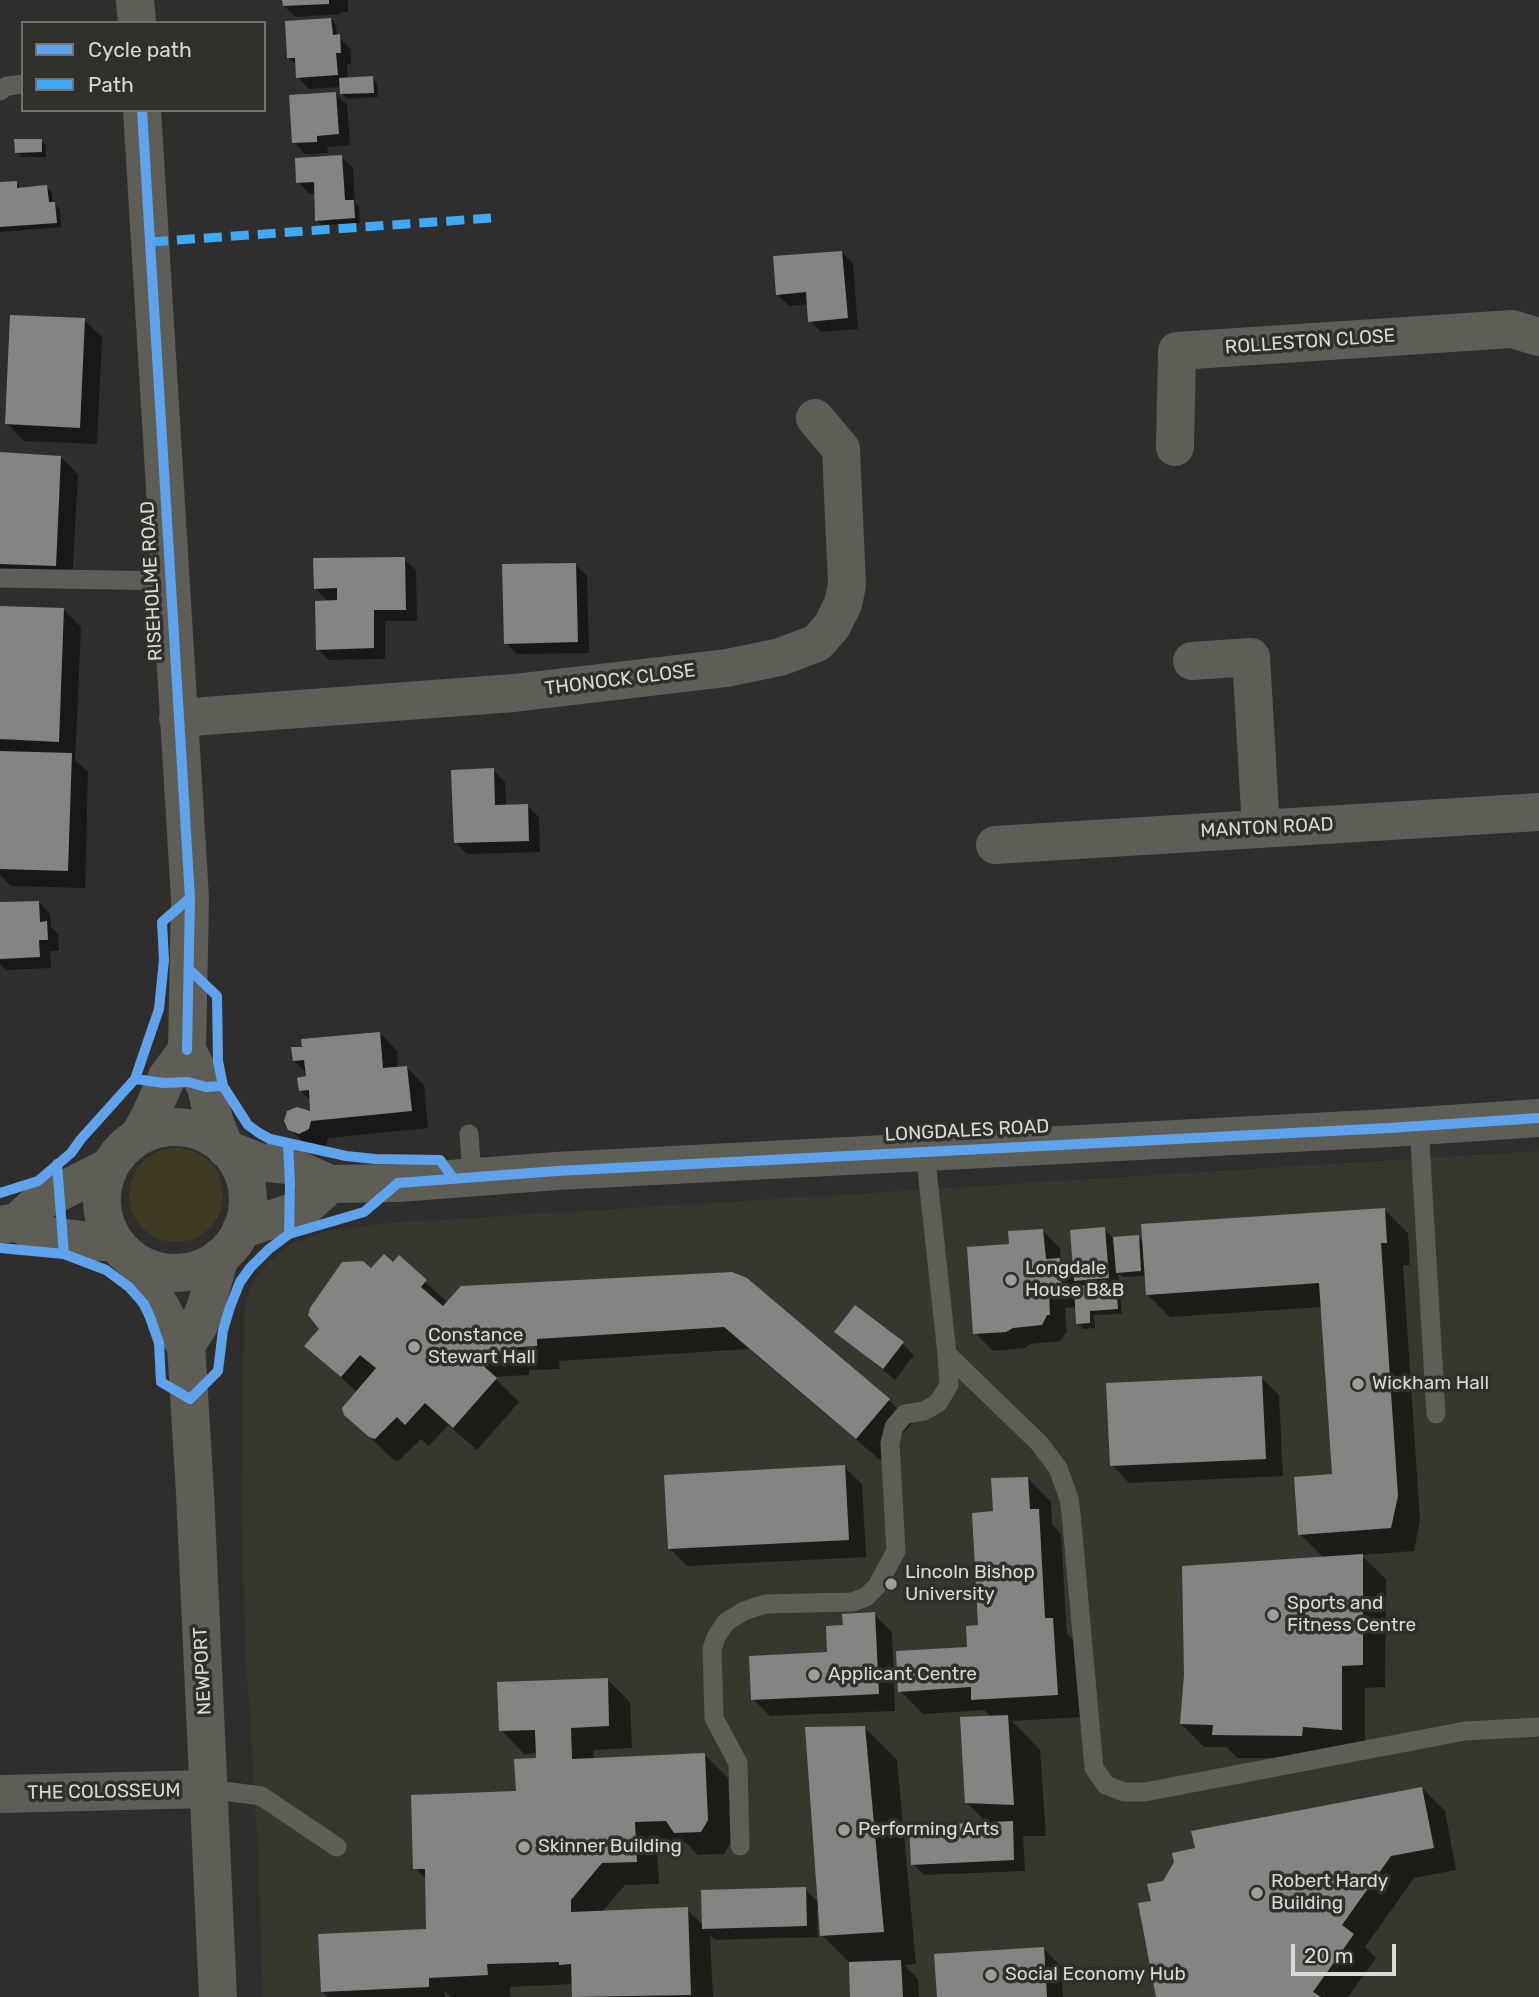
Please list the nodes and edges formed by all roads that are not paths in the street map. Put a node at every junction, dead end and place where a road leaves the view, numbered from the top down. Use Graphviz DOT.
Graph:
graph roads {
  1 [pos="135,0"];
  2 [pos="137,21"];
  3 [pos="142,112"];
  4 [pos="1539,337"];
  5 [pos="816,418"];
  6 [pos="1175,447"];
  7 [pos="0,578"];
  8 [pos="170,581"];
  9 [pos="1192,661"];
  10 [pos="178,718"];
  11 [pos="1539,812"];
  12 [pos="1261,829"];
  13 [pos="995,845"];
  14 [pos="187,1050"];
  15 [pos="1539,1118"];
  16 [pos="1419,1126"];
  17 [pos="468,1134"];
  18 [pos="139,1136"];
  19 [pos="225,1147"];
  20 [pos="925,1151"];
  21 [pos="109,1167"];
  22 [pos="472,1177"];
  23 [pos="330,1184"];
  24 [pos="9,1223"];
  25 [pos="231,1243"];
  26 [pos="126,1252"];
  27 [pos="186,1345"];
  28 [pos="947,1354"];
  29 [pos="1436,1414"];
  30 [pos="1539,1727"];
  31 [pos="209,1789"];
  32 [pos="0,1794"];
  33 [pos="740,1846"];
  34 [pos="337,1847"];
  35 [pos="218,1997"];
  1 -- 2 [label="main road"];
  3 -- 8 [label="main road, RISEHOLME ROAD"];
  4 -- 6 [label="street, ROLLESTON CLOSE"];
  5 -- 10 [label="street, THONOCK CLOSE"];
  7 -- 8 [label="lane"];
  8 -- 10 [label="main road, RISEHOLME ROAD"];
  9 -- 12 [label="street"];
  10 -- 14 [label="main road, RISEHOLME ROAD"];
  11 -- 12 [label="street, MANTON ROAD"];
  12 -- 13 [label="street, MANTON ROAD"];
  14 -- 18 [label="main road"];
  14 -- 19 [label="main road"];
  15 -- 16 [label="main road, LONGDALES ROAD"];
  16 -- 20 [label="main road, LONGDALES ROAD"];
  16 -- 29 [label="lane"];
  17 -- 22 [label="lane"];
  18 -- 19 [label="main road"];
  18 -- 21 [label="main road"];
  19 -- 23 [label="main road, LONGDALES ROAD"];
  19 -- 25 [label="main road"];
  20 -- 22 [label="main road, LONGDALES ROAD"];
  20 -- 28 [label="lane"];
  21 -- 24 [label="main road"];
  21 -- 26 [label="main road"];
  22 -- 23 [label="main road, LONGDALES ROAD"];
  23 -- 25 [label="main road"];
  24 -- 26 [label="main road"];
  25 -- 26 [label="main road"];
  25 -- 27 [label="street"];
  26 -- 27 [label="street"];
  27 -- 31 [label="street, NEWPORT"];
  28 -- 30 [label="lane"];
  28 -- 33 [label="lane"];
  31 -- 32 [label="street, THE COLOSSEUM"];
  31 -- 34 [label="lane"];
  31 -- 35 [label="street, NEWPORT"];
}
